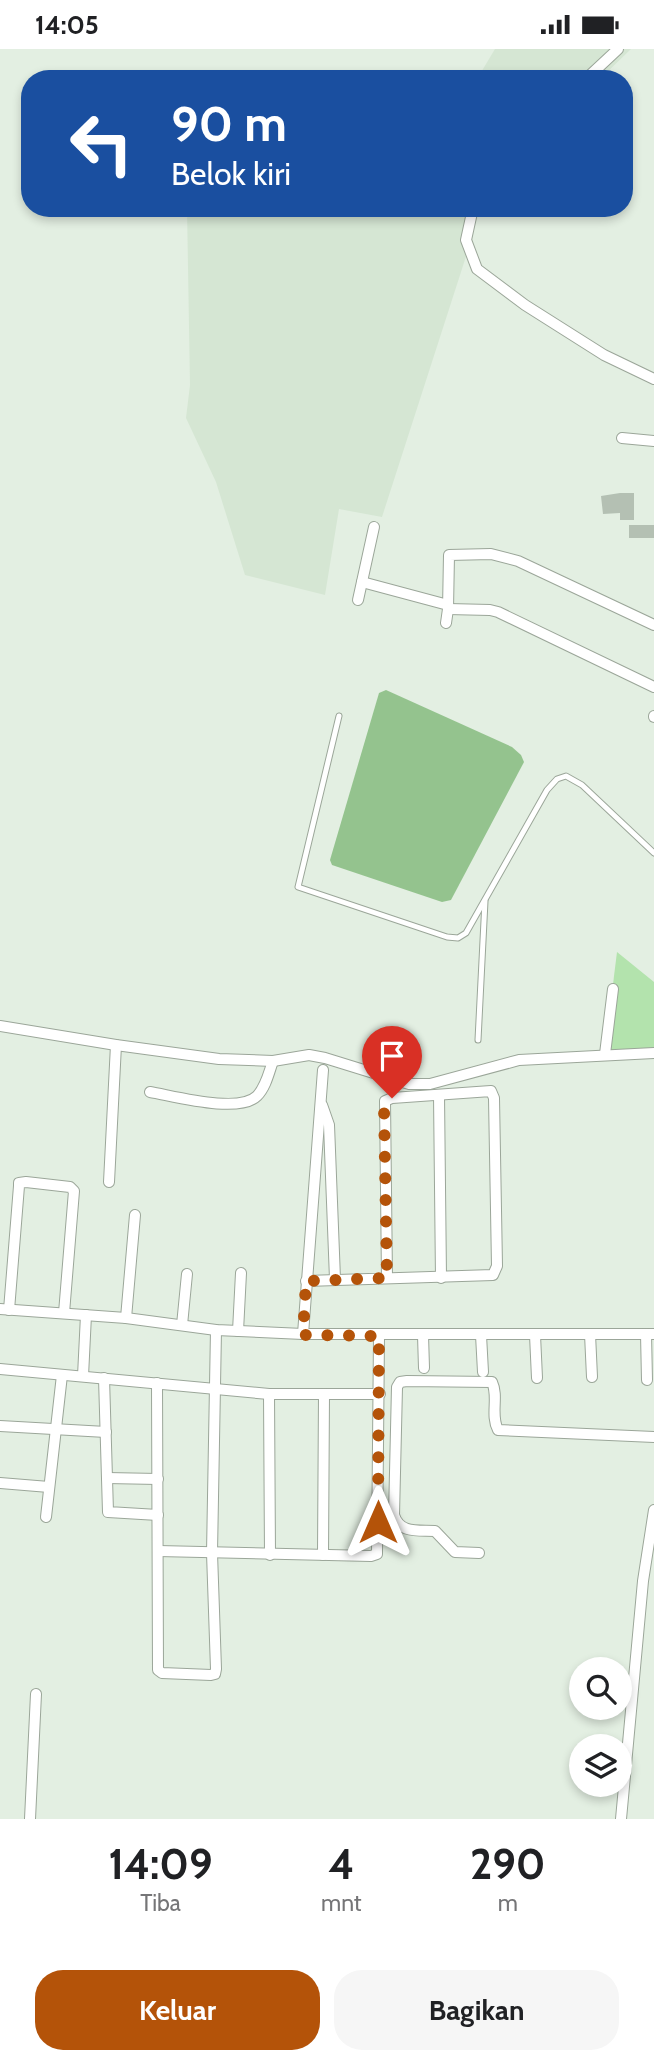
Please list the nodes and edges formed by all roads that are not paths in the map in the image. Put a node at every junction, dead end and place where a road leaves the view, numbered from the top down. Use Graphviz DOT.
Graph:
graph roads {
  1 [pos="618,49"];
  2 [pos="596,70"];
  3 [pos="471,217"];
  4 [pos="654,379"];
  5 [pos="622,438"];
  6 [pos="654,442"];
  7 [pos="374,527"];
  8 [pos="362,582"];
  9 [pos="358,600"];
  10 [pos="448,607"];
  11 [pos="446,624"];
  12 [pos="654,625"];
  13 [pos="654,687"];
  14 [pos="339,716"];
  15 [pos="654,853"];
  16 [pos="486,898"];
  17 [pos="613,989"];
  18 [pos="0,1026"];
  19 [pos="478,1040"];
  20 [pos="116,1045"];
  21 [pos="654,1053"];
  22 [pos="606,1054"];
  23 [pos="273,1061"];
  24 [pos="323,1070"];
  25 [pos="150,1092"];
  26 [pos="439,1095"];
  27 [pos="320,1101"];
  28 [pos="109,1182"];
  29 [pos="135,1215"];
  30 [pos="241,1273"];
  31 [pos="187,1274"];
  32 [pos="441,1277"];
  33 [pos="387,1278"];
  34 [pos="335,1279"];
  35 [pos="306,1281"];
  36 [pos="4,1309"];
  37 [pos="64,1314"];
  38 [pos="86,1315"];
  39 [pos="126,1318"];
  40 [pos="182,1325"];
  41 [pos="216,1330"];
  42 [pos="238,1331"];
  43 [pos="590,1334"];
  44 [pos="650,1334"];
  45 [pos="303,1335"];
  46 [pos="423,1335"];
  47 [pos="481,1335"];
  48 [pos="535,1335"];
  49 [pos="379,1336"];
  50 [pos="424,1368"];
  51 [pos="0,1369"];
  52 [pos="483,1372"];
  53 [pos="62,1375"];
  54 [pos="83,1376"];
  55 [pos="592,1377"];
  56 [pos="104,1378"];
  57 [pos="537,1378"];
  58 [pos="647,1380"];
  59 [pos="157,1383"];
  60 [pos="215,1389"];
  61 [pos="269,1394"];
  62 [pos="324,1394"];
  63 [pos="380,1394"];
  64 [pos="0,1426"];
  65 [pos="55,1431"];
  66 [pos="106,1432"];
  67 [pos="654,1437"];
  68 [pos="107,1478"];
  69 [pos="158,1479"];
  70 [pos="0,1483"];
  71 [pos="49,1487"];
  72 [pos="654,1510"];
  73 [pos="158,1515"];
  74 [pos="46,1517"];
  75 [pos="158,1551"];
  76 [pos="212,1553"];
  77 [pos="479,1553"];
  78 [pos="270,1555"];
  79 [pos="323,1555"];
  80 [pos="36,1694"];
  81 [pos="30,1819"];
  82 [pos="621,1819"];
  1 -- 2 [label="street"];
  3 -- 4 [label="street"];
  5 -- 6 [label="street"];
  7 -- 8 [label="street"];
  8 -- 9 [label="street"];
  8 -- 10 [label="street"];
  10 -- 11 [label="street"];
  10 -- 12 [label="street"];
  10 -- 13 [label="street"];
  14 -- 16 [label="lane"];
  15 -- 16 [label="lane"];
  16 -- 19 [label="lane"];
  17 -- 22 [label="street"];
  18 -- 20 [label="street"];
  20 -- 23 [label="street"];
  20 -- 28 [label="street"];
  21 -- 22 [label="street"];
  22 -- 23 [label="street"];
  23 -- 25 [label="street"];
  24 -- 27 [label="street"];
  26 -- 32 [label="street"];
  26 -- 32 [label="street"];
  26 -- 33 [label="street"];
  27 -- 34 [label="street"];
  27 -- 35 [label="street"];
  29 -- 39 [label="street"];
  30 -- 42 [label="street"];
  31 -- 40 [label="street"];
  32 -- 33 [label="street"];
  33 -- 34 [label="street"];
  34 -- 35 [label="street"];
  35 -- 45 [label="street"];
  36 -- 37 [label="street"];
  36 -- 37 [label="street"];
  37 -- 38 [label="street"];
  38 -- 39 [label="street"];
  38 -- 54 [label="street"];
  39 -- 40 [label="street"];
  40 -- 41 [label="street"];
  41 -- 42 [label="street"];
  41 -- 60 [label="street"];
  42 -- 45 [label="street"];
  43 -- 44 [label="street"];
  43 -- 48 [label="street"];
  43 -- 55 [label="street"];
  44 -- 58 [label="street"];
  45 -- 49 [label="street"];
  46 -- 47 [label="street"];
  46 -- 49 [label="street"];
  46 -- 50 [label="street"];
  47 -- 48 [label="street"];
  47 -- 52 [label="street"];
  48 -- 57 [label="street"];
  49 -- 63 [label="street"];
  51 -- 53 [label="street"];
  53 -- 54 [label="street"];
  53 -- 65 [label="street"];
  54 -- 56 [label="street"];
  56 -- 59 [label="street"];
  56 -- 66 [label="street"];
  59 -- 60 [label="street"];
  59 -- 69 [label="street"];
  60 -- 61 [label="street"];
  60 -- 76 [label="street"];
  61 -- 62 [label="street"];
  61 -- 78 [label="street"];
  62 -- 63 [label="street"];
  62 -- 79 [label="street"];
  63 -- 79 [label="street"];
  64 -- 65 [label="street"];
  65 -- 66 [label="street"];
  65 -- 71 [label="street"];
  66 -- 68 [label="street"];
  67 -- 77 [label="street"];
  68 -- 69 [label="street"];
  68 -- 73 [label="street"];
  69 -- 73 [label="street"];
  70 -- 71 [label="street"];
  71 -- 74 [label="street"];
  72 -- 82 [label="street"];
  73 -- 75 [label="street"];
  75 -- 76 [label="street"];
  75 -- 76 [label="street"];
  76 -- 78 [label="street"];
  78 -- 79 [label="street"];
  80 -- 81 [label="street"];
}
